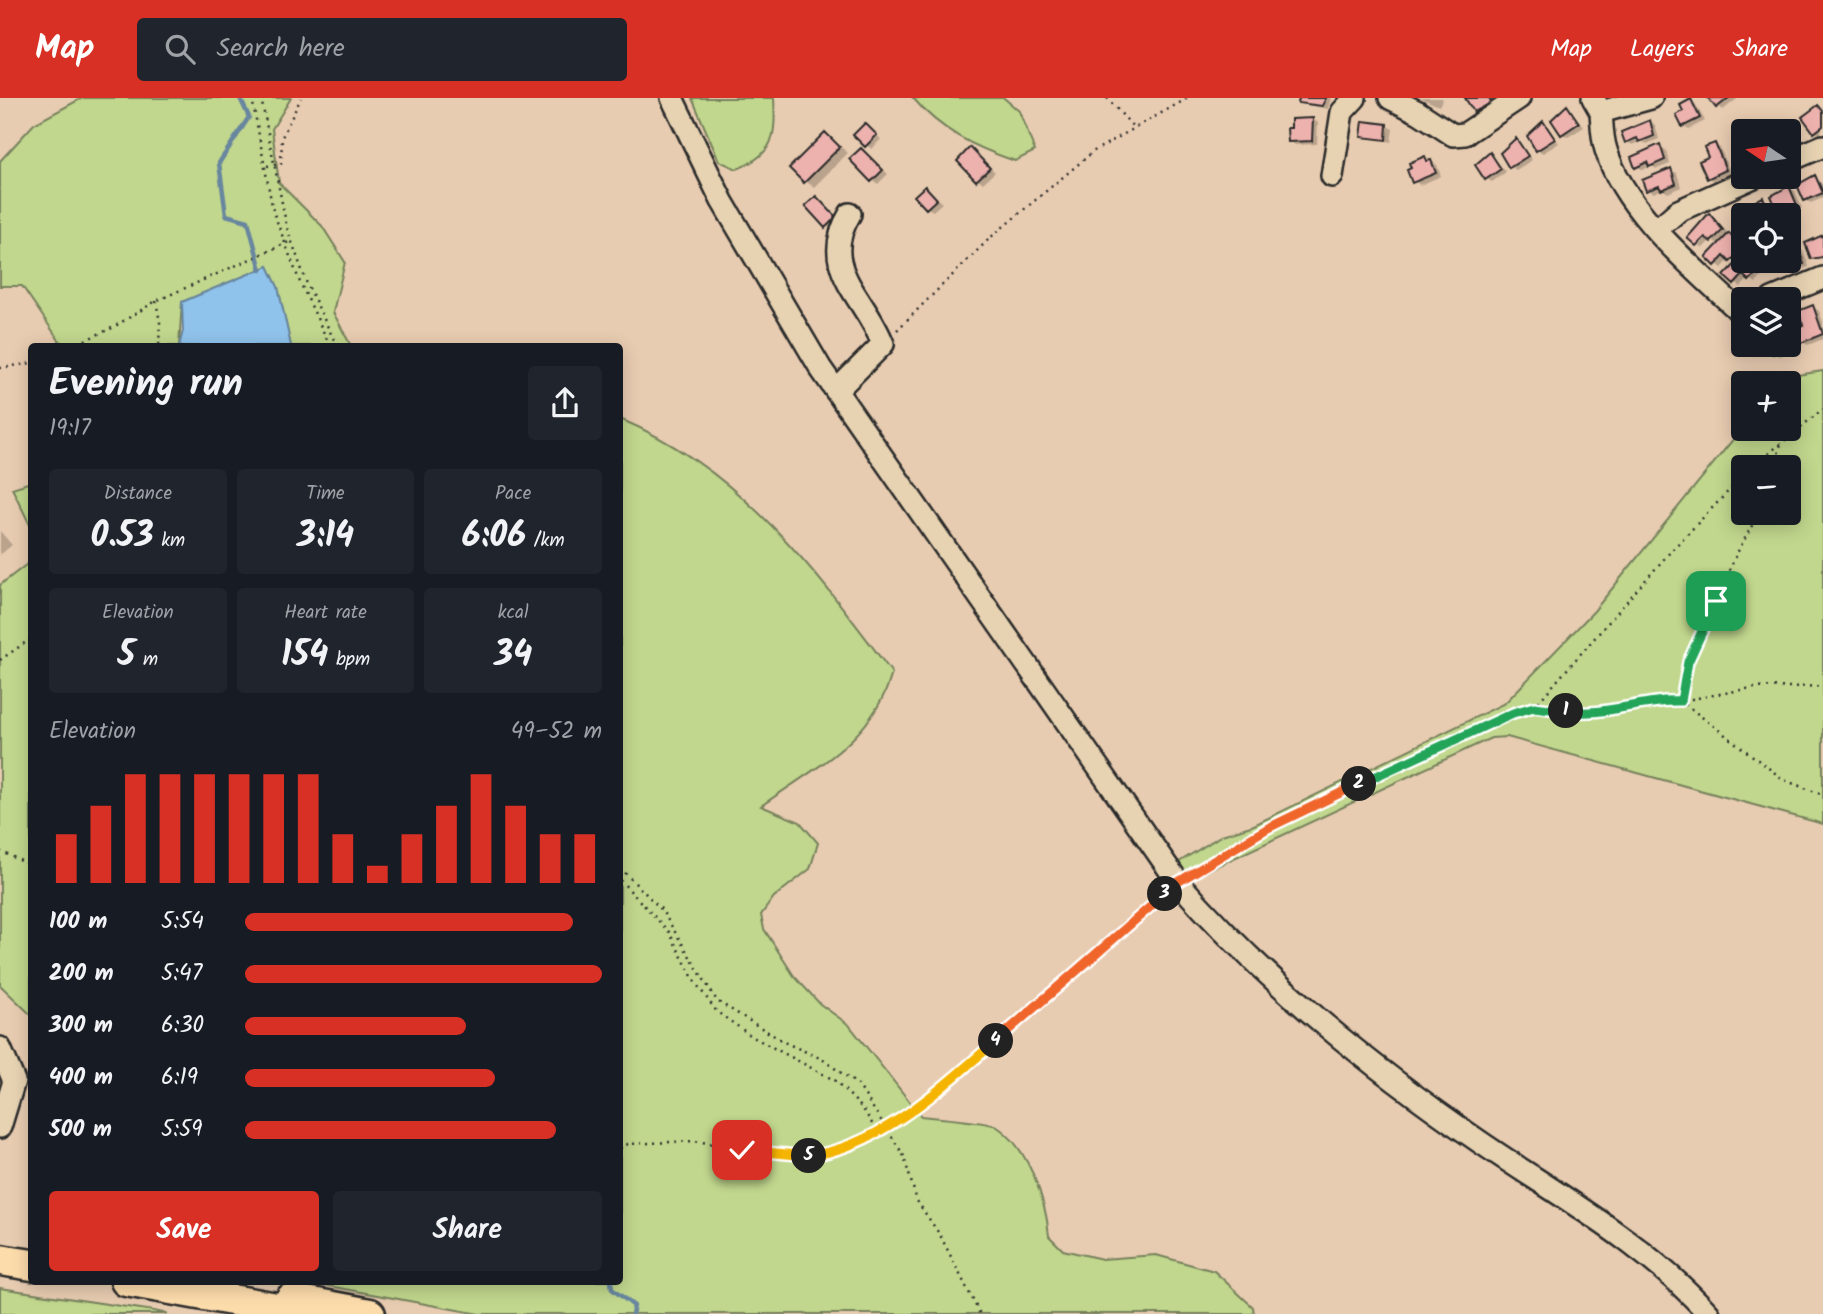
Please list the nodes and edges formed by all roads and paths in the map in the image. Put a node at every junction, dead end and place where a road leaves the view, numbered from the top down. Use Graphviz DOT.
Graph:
graph roads {
  1 [pos="252,98"];
  2 [pos="261,98"];
  3 [pos="301,98"];
  4 [pos="672,98"];
  5 [pos="1107,98"];
  6 [pos="1188,98"];
  7 [pos="1355,98"];
  8 [pos="1390,98"];
  9 [pos="1519,98"];
  10 [pos="1651,98"];
  11 [pos="1597,105"];
  12 [pos="1135,129"];
  13 [pos="1823,146"];
  14 [pos="1801,155"];
  15 [pos="272,165"];
  16 [pos="266,166"];
  17 [pos="1332,176"];
  18 [pos="1731,187"];
  19 [pos="850,214"];
  20 [pos="1656,230"];
  21 [pos="291,241"];
  22 [pos="286,243"];
  23 [pos="1823,278"];
  24 [pos="1801,287"];
  25 [pos="156,301"];
  26 [pos="1731,302"];
  27 [pos="79,343"];
  28 [pos="159,343"];
  29 [pos="329,343"];
  30 [pos="336,343"];
  31 [pos="883,344"];
  32 [pos="28,364"];
  33 [pos="0,368"];
  34 [pos="836,391"];
  35 [pos="1823,409"];
  36 [pos="1781,442"];
  37 [pos="1766,455"];
  38 [pos="1778,455"];
  39 [pos="1731,489"];
  40 [pos="1752,525"];
  41 [pos="28,641"];
  42 [pos="0,660"];
  43 [pos="1823,686"];
  44 [pos="1681,701"];
  45 [pos="1534,707"];
  46 [pos="1823,795"];
  47 [pos="0,851"];
  48 [pos="28,864"];
  49 [pos="623,872"];
  50 [pos="1178,882"];
  51 [pos="623,883"];
  52 [pos="0,1048"];
  53 [pos="0,1127"];
  54 [pos="886,1127"];
  55 [pos="876,1130"];
  56 [pos="623,1146"];
  57 [pos="0,1249"];
  58 [pos="28,1253"];
  59 [pos="0,1260"];
  60 [pos="28,1264"];
  61 [pos="148,1285"];
  62 [pos="213,1285"];
  63 [pos="310,1314"];
  64 [pos="370,1314"];
  65 [pos="980,1314"];
  66 [pos="1709,1314"];
  1 -- 16 [label="path"];
  2 -- 15 [label="path"];
  3 -- 15 [label="path"];
  4 -- 34 [label="street"];
  5 -- 12 [label="path"];
  6 -- 12 [label="path"];
  7 -- 17 [label="street"];
  8 -- 9 [label="street"];
  10 -- 11 [label="street"];
  11 -- 20 [label="street"];
  12 -- 31 [label="path"];
  13 -- 14 [label="street"];
  15 -- 16 [label="path"];
  15 -- 21 [label="path"];
  16 -- 22 [label="path"];
  18 -- 20 [label="street"];
  19 -- 31 [label="street"];
  20 -- 26 [label="street"];
  21 -- 22 [label="path"];
  21 -- 30 [label="path"];
  22 -- 25 [label="path"];
  22 -- 29 [label="path"];
  23 -- 24 [label="street"];
  25 -- 27 [label="path"];
  25 -- 28 [label="path"];
  31 -- 34 [label="street"];
  32 -- 33 [label="path"];
  34 -- 50 [label="street"];
  35 -- 36 [label="path"];
  36 -- 37 [label="path"];
  36 -- 38 [label="path"];
  39 -- 45 [label="path"];
  40 -- 44 [label="path"];
  41 -- 42 [label="path"];
  43 -- 44 [label="path"];
  44 -- 45 [label="path"];
  44 -- 46 [label="path"];
  45 -- 50 [label="path"];
  47 -- 48 [label="path"];
  49 -- 54 [label="path"];
  50 -- 54 [label="path"];
  50 -- 66 [label="street"];
  51 -- 55 [label="path"];
  52 -- 53 [label="street"];
  54 -- 55 [label="path"];
  54 -- 65 [label="path"];
  55 -- 56 [label="path"];
  57 -- 58 [label="highway"];
  59 -- 60 [label="highway"];
  61 -- 63 [label="highway"];
  62 -- 64 [label="highway"];
}
